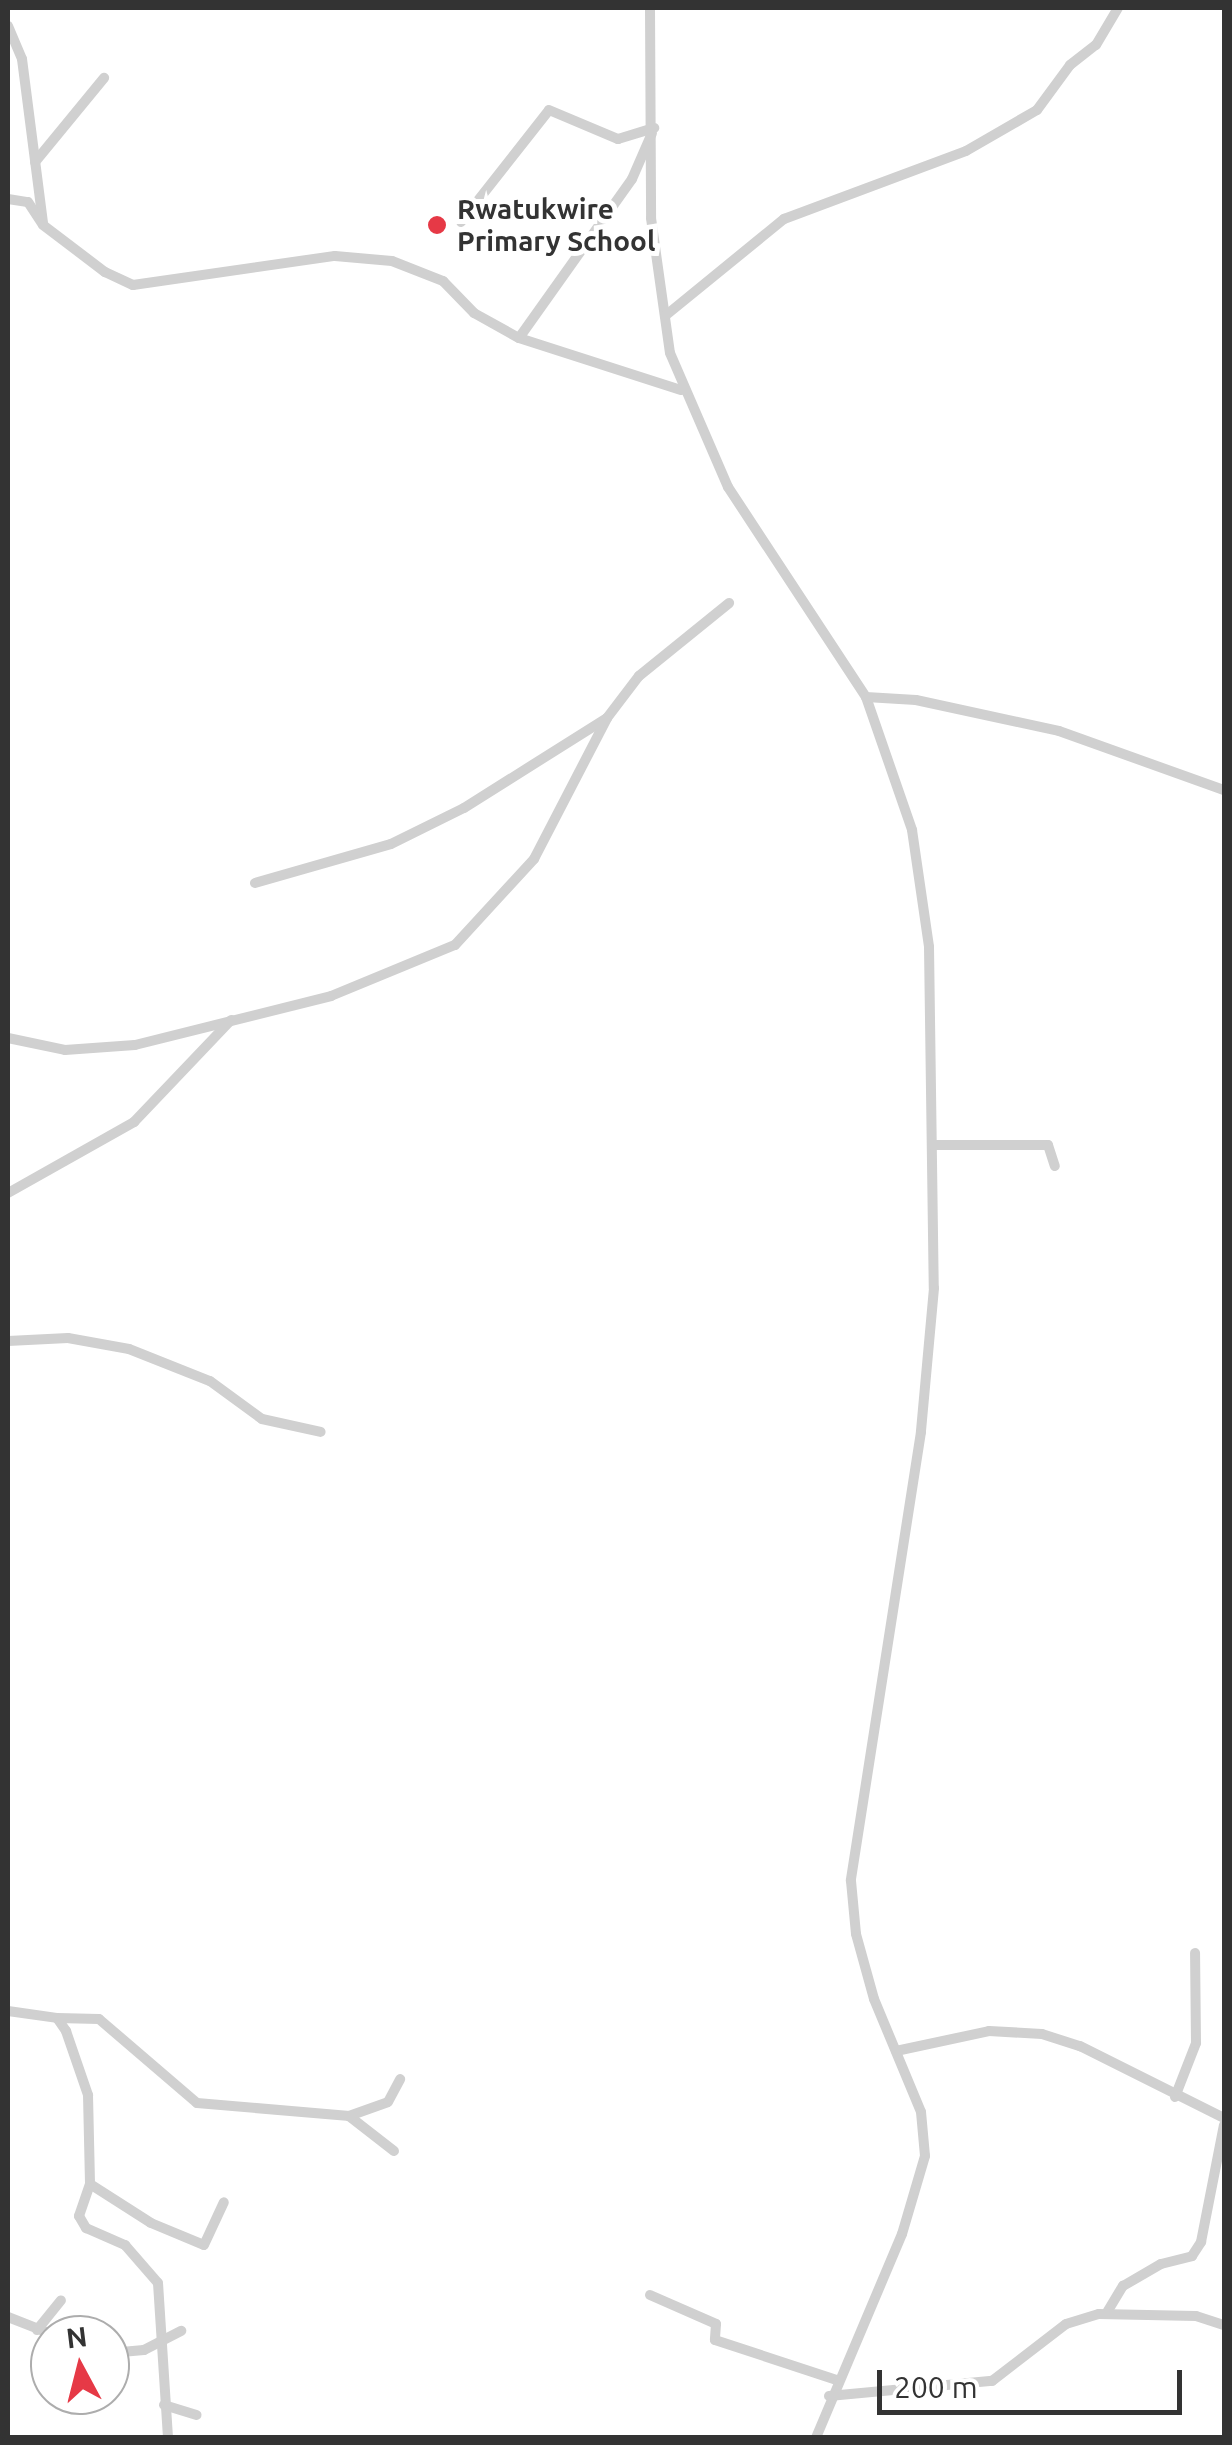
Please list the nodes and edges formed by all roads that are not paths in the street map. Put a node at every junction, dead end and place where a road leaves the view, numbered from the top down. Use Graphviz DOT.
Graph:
graph roads {
  1 [pos="650,8"];
  2 [pos="1118,8"];
  3 [pos="8,26"];
  4 [pos="104,78"];
  5 [pos="654,128"];
  6 [pos="34,162"];
  7 [pos="8,199"];
  8 [pos="461,222"];
  9 [pos="43,225"];
  10 [pos="664,316"];
  11 [pos="519,338"];
  12 [pos="681,390"];
  13 [pos="729,603"];
  14 [pos="866,697"];
  15 [pos="607,718"];
  16 [pos="1224,790"];
  17 [pos="255,884"];
  18 [pos="231,1020"];
  19 [pos="8,1038"];
  20 [pos="933,1145"];
  21 [pos="1055,1166"];
  22 [pos="8,1193"];
  23 [pos="8,1341"];
  24 [pos="321,1432"];
  25 [pos="1195,1952"];
  26 [pos="8,2012"];
  27 [pos="57,2018"];
  28 [pos="896,2051"];
  29 [pos="400,2079"];
  30 [pos="1175,2097"];
  31 [pos="349,2116"];
  32 [pos="1224,2122"];
  33 [pos="394,2151"];
  34 [pos="90,2184"];
  35 [pos="224,2202"];
  36 [pos="650,2295"];
  37 [pos="61,2300"];
  38 [pos="1106,2314"];
  39 [pos="49,2315"];
  40 [pos="1224,2325"];
  41 [pos="181,2331"];
  42 [pos="162,2342"];
  43 [pos="130,2353"];
  44 [pos="837,2380"];
  45 [pos="829,2396"];
  46 [pos="164,2405"];
  47 [pos="197,2415"];
  48 [pos="168,2438"];
  49 [pos="816,2438"];
  1 -- 5 [label="street"];
  2 -- 10 [label="street"];
  3 -- 6 [label="street"];
  4 -- 6 [label="street"];
  5 -- 8 [label="street"];
  5 -- 10 [label="street"];
  5 -- 11 [label="street"];
  6 -- 9 [label="street"];
  7 -- 9 [label="street"];
  9 -- 11 [label="street"];
  10 -- 12 [label="street"];
  11 -- 12 [label="street"];
  12 -- 14 [label="street"];
  13 -- 15 [label="street"];
  14 -- 16 [label="street"];
  14 -- 20 [label="street"];
  15 -- 17 [label="street"];
  15 -- 18 [label="street"];
  18 -- 19 [label="street"];
  18 -- 22 [label="street"];
  20 -- 21 [label="street"];
  20 -- 28 [label="street"];
  23 -- 24 [label="street"];
  25 -- 30 [label="street"];
  26 -- 27 [label="street"];
  27 -- 31 [label="street"];
  27 -- 34 [label="street"];
  28 -- 30 [label="street"];
  28 -- 44 [label="street"];
  29 -- 31 [label="street"];
  30 -- 32 [label="street"];
  31 -- 33 [label="street"];
  32 -- 38 [label="street"];
  34 -- 35 [label="street"];
  34 -- 42 [label="street"];
  36 -- 44 [label="street"];
  37 -- 39 [label="street"];
  38 -- 40 [label="street"];
  38 -- 45 [label="street"];
  41 -- 42 [label="street"];
  42 -- 43 [label="street"];
  42 -- 46 [label="street"];
  44 -- 45 [label="street"];
  45 -- 49 [label="street"];
  46 -- 47 [label="street"];
  46 -- 48 [label="street"];
}
